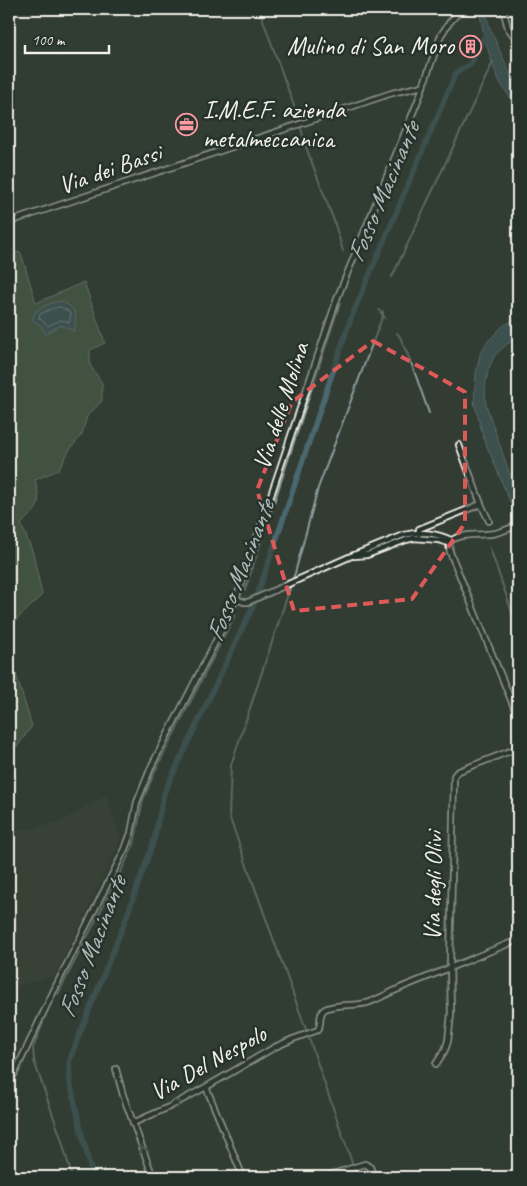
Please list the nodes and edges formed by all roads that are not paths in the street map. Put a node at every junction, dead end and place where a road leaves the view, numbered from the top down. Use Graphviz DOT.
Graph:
graph roads {
  1 [pos="460,9"];
  2 [pos="503,9"];
  3 [pos="518,42"];
  4 [pos="423,86"];
  5 [pos="9,222"];
  6 [pos="459,445"];
  7 [pos="482,504"];
  8 [pos="489,521"];
  9 [pos="518,525"];
  10 [pos="419,536"];
  11 [pos="450,541"];
  12 [pos="236,599"];
  13 [pos="518,717"];
  14 [pos="518,748"];
  15 [pos="518,940"];
  16 [pos="450,968"];
  17 [pos="436,1064"];
  18 [pos="116,1069"];
  19 [pos="9,1085"];
  20 [pos="206,1087"];
  21 [pos="133,1124"];
  22 [pos="518,1174"];
  23 [pos="153,1177"];
  24 [pos="243,1177"];
  25 [pos="324,1177"];
  26 [pos="374,1177"];
  27 [pos="510,1177"];
  1 -- 4 [label="street, Via delle Molina"];
  2 -- 3 [label="street"];
  4 -- 5 [label="street, Via dei Bassi"];
  4 -- 12 [label="street, Via delle Molina"];
  6 -- 7 [label="street"];
  7 -- 8 [label="street"];
  7 -- 10 [label="street"];
  9 -- 11 [label="street"];
  10 -- 11 [label="street"];
  10 -- 12 [label="street"];
  11 -- 13 [label="street"];
  12 -- 19 [label="street, Via delle Molina"];
  14 -- 16 [label="street, Via degli Olivi"];
  15 -- 16 [label="street"];
  16 -- 17 [label="street, Via degli Olivi"];
  16 -- 20 [label="street, Via Del Nespolo"];
  18 -- 21 [label="street"];
  21 -- 20 [label="street, Via Del Nespolo, one-way"];
  20 -- 24 [label="street"];
  23 -- 21 [label="street, one-way"];
  22 -- 27 [label="street"];
  25 -- 26 [label="street"];
}
